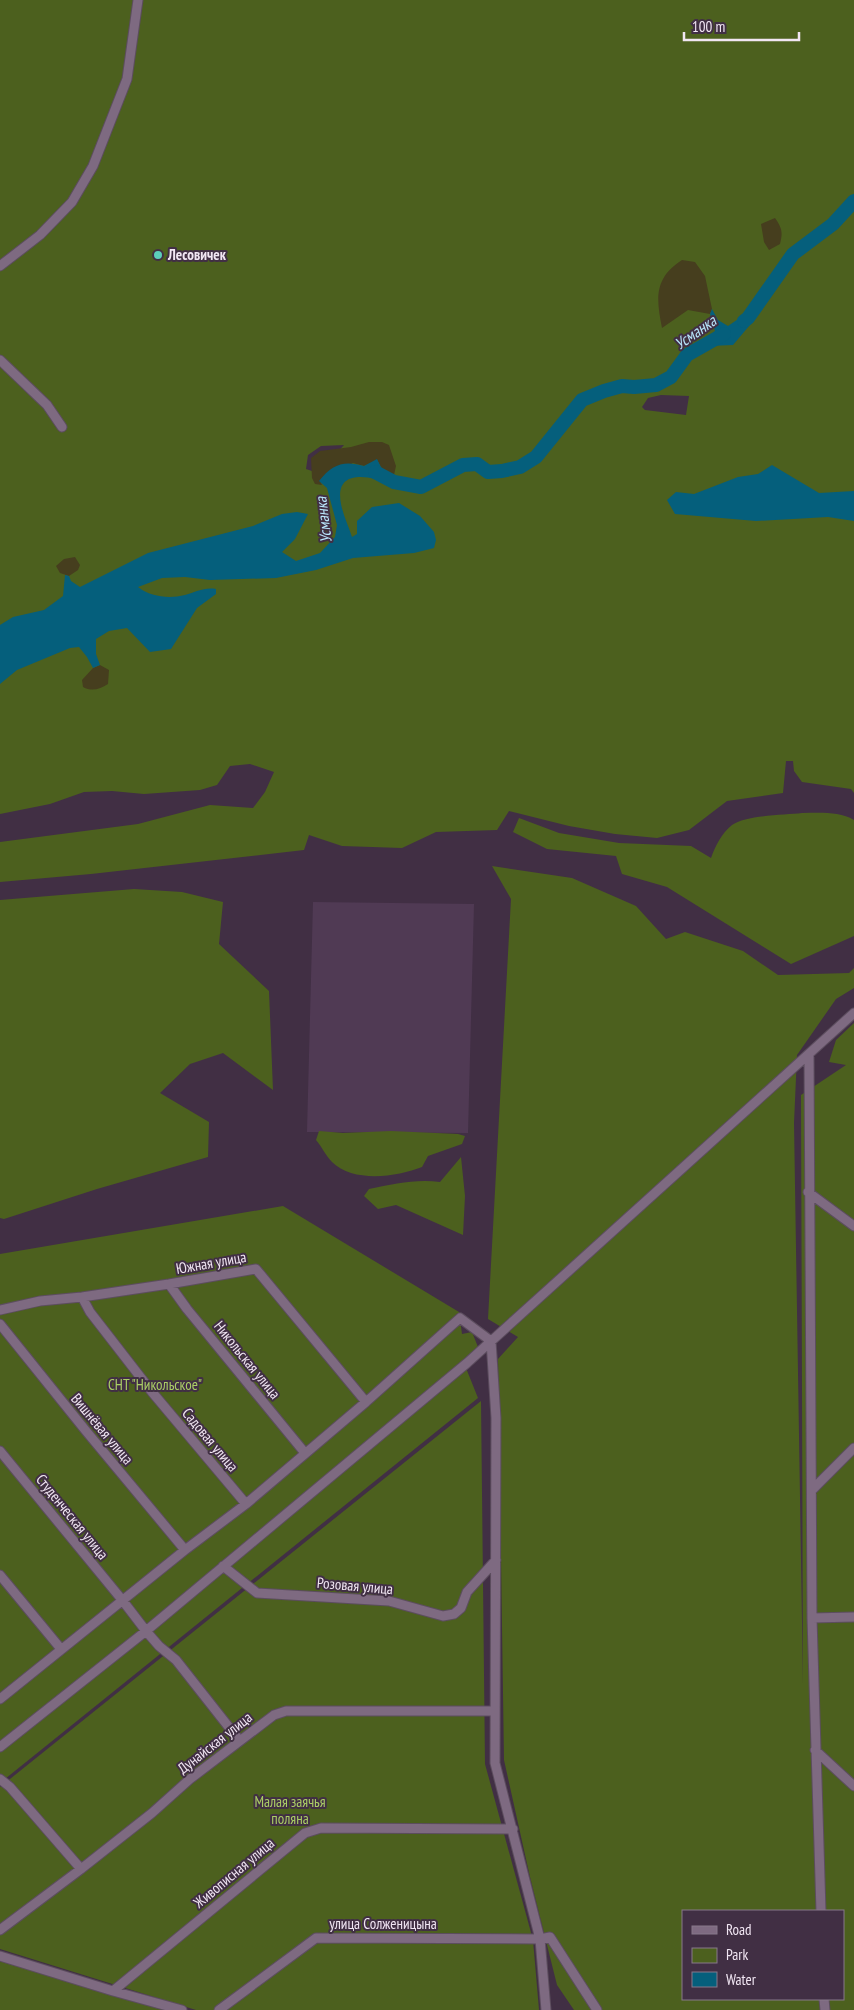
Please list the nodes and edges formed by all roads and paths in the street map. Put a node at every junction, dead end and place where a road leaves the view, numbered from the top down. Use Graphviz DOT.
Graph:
graph roads {
  1 [pos="138,0"];
  2 [pos="0,266"];
  3 [pos="0,360"];
  4 [pos="62,428"];
  5 [pos="854,1013"];
  6 [pos="809,1055"];
  7 [pos="808,1192"];
  8 [pos="854,1226"];
  9 [pos="169,1284"];
  10 [pos="82,1297"];
  11 [pos="0,1310"];
  12 [pos="0,1324"];
  13 [pos="491,1341"];
  14 [pos="366,1402"];
  15 [pos="854,1448"];
  16 [pos="0,1451"];
  17 [pos="305,1453"];
  18 [pos="812,1490"];
  19 [pos="246,1504"];
  20 [pos="185,1550"];
  21 [pos="496,1560"];
  22 [pos="223,1566"];
  23 [pos="0,1575"];
  24 [pos="123,1601"];
  25 [pos="854,1617"];
  26 [pos="812,1618"];
  27 [pos="146,1631"];
  28 [pos="61,1649"];
  29 [pos="0,1698"];
  30 [pos="494,1711"];
  31 [pos="239,1740"];
  32 [pos="0,1747"];
  33 [pos="815,1750"];
  34 [pos="0,1779"];
  35 [pos="854,1786"];
  36 [pos="513,1829"];
  37 [pos="81,1869"];
  38 [pos="821,1910"];
  39 [pos="0,1930"];
  40 [pos="540,1939"];
  41 [pos="0,1956"];
  42 [pos="113,1991"];
  43 [pos="182,2010"];
  44 [pos="219,2010"];
  45 [pos="546,2010"];
  46 [pos="598,2010"];
  1 -- 2 [label="street"];
  3 -- 4 [label="street"];
  5 -- 6 [label="street"];
  6 -- 7 [label="street"];
  6 -- 13 [label="street"];
  7 -- 8 [label="street"];
  7 -- 18 [label="street"];
  9 -- 10 [label="street, Южная улица"];
  9 -- 14 [label="street, Южная улица"];
  9 -- 17 [label="street, Никольская улица"];
  10 -- 11 [label="street, Южная улица"];
  10 -- 19 [label="street, Садовая улица"];
  12 -- 20 [label="street, Вишнёвая улица"];
  13 -- 14 [label="street"];
  13 -- 21 [label="street"];
  13 -- 22 [label="street"];
  14 -- 17 [label="street"];
  15 -- 18 [label="street"];
  16 -- 24 [label="street, Студенческая улица"];
  17 -- 19 [label="street"];
  18 -- 26 [label="street"];
  19 -- 20 [label="street"];
  20 -- 24 [label="street"];
  21 -- 22 [label="street, Розовая улица"];
  21 -- 30 [label="street"];
  22 -- 27 [label="street"];
  23 -- 28 [label="street"];
  24 -- 27 [label="street, Студенческая улица"];
  24 -- 28 [label="street"];
  25 -- 26 [label="street"];
  26 -- 33 [label="street"];
  27 -- 31 [label="street, Студенческая улица"];
  27 -- 32 [label="street"];
  28 -- 29 [label="street"];
  30 -- 31 [label="street, Дунайская улица"];
  30 -- 36 [label="street"];
  31 -- 37 [label="street, Дунайская улица"];
  33 -- 35 [label="street"];
  33 -- 38 [label="street"];
  34 -- 37 [label="street"];
  36 -- 40 [label="street"];
  36 -- 42 [label="street, Живописная улица"];
  37 -- 39 [label="street, Дунайская улица"];
  40 -- 44 [label="street, улица Солженицына"];
  40 -- 45 [label="street"];
  40 -- 46 [label="street"];
  41 -- 42 [label="street"];
  42 -- 43 [label="street"];
}
